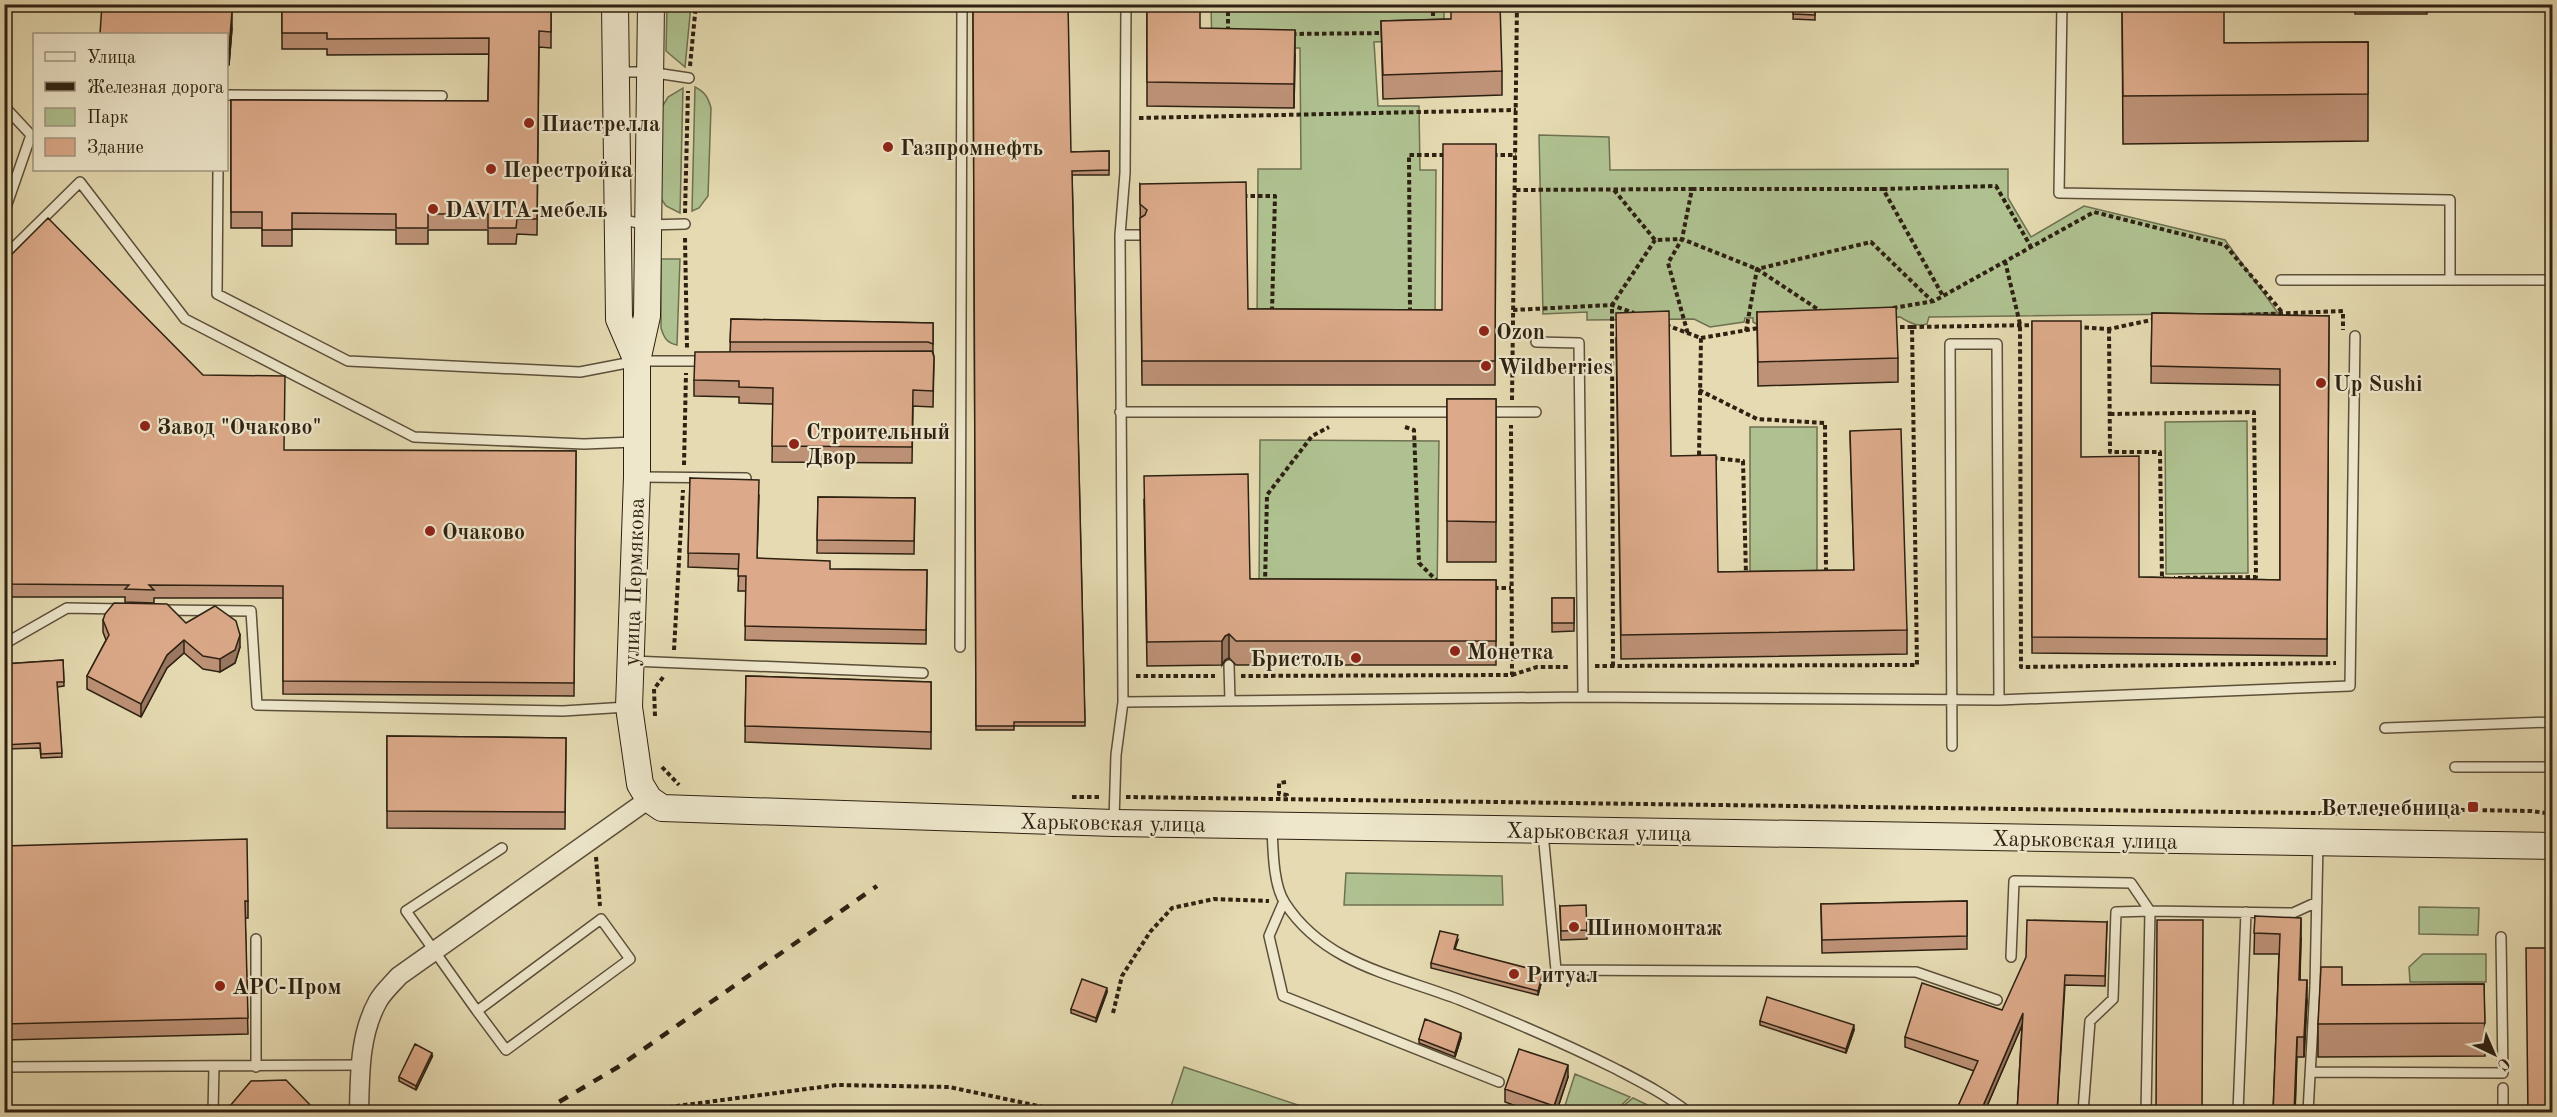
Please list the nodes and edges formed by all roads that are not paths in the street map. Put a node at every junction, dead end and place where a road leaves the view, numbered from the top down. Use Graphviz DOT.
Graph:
graph roads {
  1 [pos="615,4"];
  2 [pos="651,4"];
  3 [pos="962,4"];
  4 [pos="1126,4"];
  5 [pos="2062,4"];
  6 [pos="616,72"];
  7 [pos="649,72"];
  8 [pos="688,78"];
  9 [pos="228,95"];
  10 [pos="442,96"];
  11 [pos="4,106"];
  12 [pos="218,171"];
  13 [pos="4,213"];
  14 [pos="618,218"];
  15 [pos="685,224"];
  16 [pos="647,225"];
  17 [pos="1120,235"];
  18 [pos="1140,235"];
  19 [pos="4,257"];
  20 [pos="2281,280"];
  21 [pos="2450,280"];
  22 [pos="2553,280"];
  23 [pos="2355,336"];
  24 [pos="1536,342"];
  25 [pos="637,361"];
  26 [pos="710,361"];
  27 [pos="1120,412"];
  28 [pos="1536,412"];
  29 [pos="637,442"];
  30 [pos="637,477"];
  31 [pos="746,478"];
  32 [pos="136,609"];
  33 [pos="147,609"];
  34 [pos="4,644"];
  35 [pos="960,647"];
  36 [pos="631,661"];
  37 [pos="1229,665"];
  38 [pos="924,673"];
  39 [pos="1583,697"];
  40 [pos="1952,700"];
  41 [pos="1999,700"];
  42 [pos="1230,701"];
  43 [pos="1123,702"];
  44 [pos="629,707"];
  45 [pos="2553,722"];
  46 [pos="2385,728"];
  47 [pos="1952,747"];
  48 [pos="2455,767"];
  49 [pos="2553,767"];
  50 [pos="649,799"];
  51 [pos="1114,823"];
  52 [pos="1272,825"];
  53 [pos="1543,831"];
  54 [pos="2318,843"];
  55 [pos="2553,846"];
  56 [pos="502,848"];
  57 [pos="1284,901"];
  58 [pos="2317,902"];
  59 [pos="2150,911"];
  60 [pos="2246,912"];
  61 [pos="2501,937"];
  62 [pos="256,939"];
  63 [pos="435,951"];
  64 [pos="2011,957"];
  65 [pos="1997,1000"];
  66 [pos="477,1011"];
  67 [pos="360,1065"];
  68 [pos="4,1067"];
  69 [pos="214,1067"];
  70 [pos="256,1067"];
  71 [pos="2311,1072"];
  72 [pos="1500,1082"];
  73 [pos="2503,1088"];
  74 [pos="213,1113"];
  75 [pos="359,1113"];
  76 [pos="1688,1113"];
  77 [pos="2084,1113"];
  78 [pos="2146,1113"];
  79 [pos="2238,1113"];
  80 [pos="2308,1113"];
  81 [pos="2503,1113"];
  1 -- 6 [label="street, улица Пермякова"];
  2 -- 7 [label="street, улица Пермякова"];
  3 -- 35 [label="lane"];
  4 -- 17 [label="lane"];
  5 -- 21 [label="lane"];
  6 -- 7 [label="lane"];
  6 -- 14 [label="street, улица Пермякова"];
  7 -- 8 [label="lane"];
  7 -- 16 [label="street, улица Пермякова"];
  9 -- 10 [label="lane"];
  11 -- 13 [label="lane"];
  12 -- 25 [label="lane"];
  14 -- 16 [label="lane"];
  14 -- 25 [label="street, улица Пермякова"];
  15 -- 16 [label="lane"];
  16 -- 25 [label="street, улица Пермякова"];
  17 -- 18 [label="lane"];
  17 -- 27 [label="lane"];
  19 -- 29 [label="lane"];
  20 -- 21 [label="lane"];
  21 -- 22 [label="lane"];
  23 -- 41 [label="lane"];
  24 -- 39 [label="lane"];
  25 -- 26 [label="lane"];
  25 -- 29 [label="street, улица Пермякова"];
  27 -- 28 [label="lane"];
  27 -- 43 [label="lane"];
  29 -- 30 [label="street, улица Пермякова"];
  30 -- 31 [label="lane"];
  30 -- 36 [label="street, улица Пермякова"];
  32 -- 34 [label="lane"];
  33 -- 44 [label="lane"];
  36 -- 38 [label="lane"];
  36 -- 44 [label="street, улица Пермякова"];
  37 -- 42 [label="lane"];
  39 -- 40 [label="lane"];
  39 -- 42 [label="lane"];
  40 -- 41 [label="lane"];
  40 -- 41 [label="lane"];
  40 -- 47 [label="lane"];
  42 -- 43 [label="lane"];
  43 -- 51 [label="lane"];
  44 -- 50 [label="street, улица Пермякова"];
  45 -- 46 [label="lane"];
  48 -- 49 [label="lane"];
  50 -- 51 [label="street, Харьковская улица"];
  50 -- 63 [label="street"];
  51 -- 52 [label="street, Харьковская улица"];
  52 -- 53 [label="street, Харьковская улица"];
  52 -- 57 [label="lane"];
  53 -- 54 [label="street, Харьковская улица"];
  53 -- 65 [label="lane"];
  54 -- 55 [label="street, Харьковская улица"];
  54 -- 58 [label="lane"];
  56 -- 63 [label="lane"];
  57 -- 72 [label="lane"];
  57 -- 76 [label="lane"];
  58 -- 60 [label="lane"];
  58 -- 71 [label="lane"];
  59 -- 60 [label="lane"];
  59 -- 64 [label="lane"];
  59 -- 77 [label="lane"];
  59 -- 78 [label="lane"];
  60 -- 79 [label="lane"];
  61 -- 71 [label="lane"];
  62 -- 70 [label="lane"];
  63 -- 66 [label="lane"];
  63 -- 67 [label="street"];
  66 -- 66 [label="lane"];
  67 -- 70 [label="lane"];
  67 -- 75 [label="street"];
  68 -- 69 [label="lane"];
  69 -- 70 [label="lane"];
  69 -- 74 [label="lane"];
  71 -- 80 [label="lane"];
  73 -- 81 [label="lane"];
}
